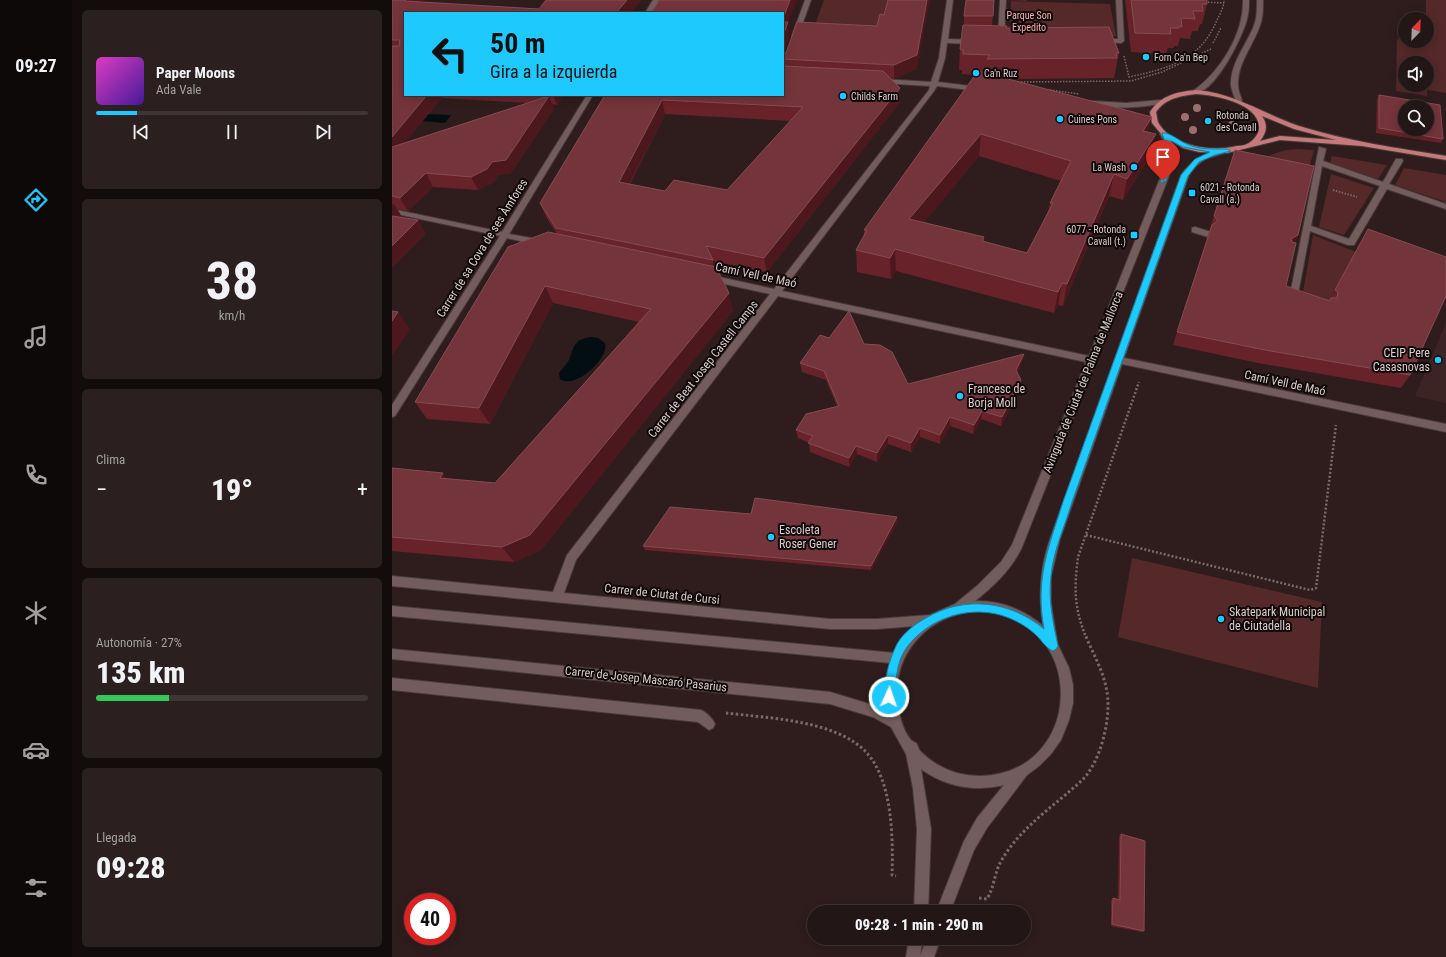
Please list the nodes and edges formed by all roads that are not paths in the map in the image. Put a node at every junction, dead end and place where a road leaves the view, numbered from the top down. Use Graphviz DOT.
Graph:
graph roads {
  1 [pos="656,0"];
  2 [pos="808,0"];
  3 [pos="950,0"];
  4 [pos="1004,0"];
  5 [pos="1119,0"];
  6 [pos="1246,0"];
  7 [pos="1260,0"];
  8 [pos="649,12"];
  9 [pos="944,41"];
  10 [pos="1092,41"];
  11 [pos="979,42"];
  12 [pos="1008,42"];
  13 [pos="791,44"];
  14 [pos="874,81"];
  15 [pos="935,84"];
  16 [pos="987,90"];
  17 [pos="1195,92"];
  18 [pos="589,96"];
  19 [pos="1239,101"];
  20 [pos="1082,102"];
  21 [pos="1161,102"];
  22 [pos="1252,109"];
  23 [pos="1164,134"];
  24 [pos="1362,144"];
  25 [pos="1250,146"];
  26 [pos="1322,149"];
  27 [pos="1227,151"];
  28 [pos="1446,158"];
  29 [pos="1399,161"];
  30 [pos="1319,162"];
  31 [pos="1385,185"];
  32 [pos="1446,207"];
  33 [pos="392,211"];
  34 [pos="1307,227"];
  35 [pos="1195,230"];
  36 [pos="504,234"];
  37 [pos="1208,234"];
  38 [pos="549,244"];
  39 [pos="1290,253"];
  40 [pos="1302,256"];
  41 [pos="700,276"];
  42 [pos="777,292"];
  43 [pos="1307,301"];
  44 [pos="1091,360"];
  45 [pos="1118,360"];
  46 [pos="392,413"];
  47 [pos="1446,428"];
  48 [pos="392,581"];
  49 [pos="557,597"];
  50 [pos="956,610"];
  51 [pos="392,611"];
  52 [pos="929,620"];
  53 [pos="1053,646"];
  54 [pos="392,654"];
  55 [pos="895,658"];
  56 [pos="392,684"];
  57 [pos="896,723"];
  58 [pos="709,724"];
  59 [pos="911,747"];
  60 [pos="1022,772"];
  61 [pos="921,905"];
  62 [pos="946,905"];
  63 [pos="915,945"];
  64 [pos="931,945"];
  65 [pos="913,957"];
  66 [pos="927,957"];
  1 -- 8 [label="street"];
  2 -- 13 [label="street"];
  3 -- 9 [label="street, Carrer de Beat Josep Castell Camps"];
  4 -- 12 [label="street"];
  5 -- 10 [label="street"];
  6 -- 17 [label="street"];
  7 -- 19 [label="street"];
  9 -- 11 [label="street"];
  9 -- 15 [label="street, Carrer de Beat Josep Castell Camps"];
  14 -- 15 [label="street"];
  15 -- 16 [label="street"];
  15 -- 42 [label="street, Carrer de Beat Josep Castell Camps"];
  17 -- 19 [label="main road"];
  17 -- 21 [label="main road"];
  18 -- 36 [label="street, Carrer de sa Cova de ses Àmfores"];
  19 -- 22 [label="main road"];
  20 -- 21 [label="street"];
  21 -- 23 [label="main road"];
  22 -- 24 [label="main road"];
  22 -- 25 [label="main road"];
  23 -- 27 [label="main road"];
  23 -- 44 [label="street, Avinguda de Ciutat de Palma de Mallorca"];
  24 -- 25 [label="main road"];
  24 -- 28 [label="main road"];
  25 -- 27 [label="main road"];
  26 -- 30 [label="street"];
  27 -- 45 [label="street, Avinguda de Ciutat de Palma de Mallorca"];
  29 -- 31 [label="street"];
  30 -- 31 [label="street"];
  30 -- 34 [label="street"];
  31 -- 32 [label="street"];
  31 -- 34 [label="street"];
  33 -- 36 [label="street"];
  34 -- 40 [label="street"];
  35 -- 37 [label="street"];
  36 -- 38 [label="street"];
  36 -- 46 [label="street, Carrer de sa Cova de ses Àmfores"];
  39 -- 40 [label="street"];
  40 -- 43 [label="street"];
  41 -- 42 [label="street, Camí Vell de Maó"];
  42 -- 44 [label="street, Camí Vell de Maó"];
  42 -- 49 [label="street, Carrer de Beat Josep Castell Camps"];
  44 -- 50 [label="street, Avinguda de Ciutat de Palma de Mallorca"];
  45 -- 47 [label="street, Camí Vell de Maó"];
  45 -- 53 [label="street, Avinguda de Ciutat de Palma de Mallorca"];
  48 -- 49 [label="street, Carrer de Ciutat de Cursi"];
  49 -- 52 [label="street, Carrer de Ciutat de Cursi"];
  50 -- 52 [label="street"];
  50 -- 53 [label="street"];
  51 -- 55 [label="street"];
  52 -- 55 [label="street"];
  53 -- 60 [label="street"];
  54 -- 57 [label="street, Carrer de Josep Mascaró Pasarius"];
  55 -- 57 [label="street"];
  56 -- 58 [label="street"];
  57 -- 59 [label="street"];
  59 -- 60 [label="street"];
  59 -- 61 [label="street"];
  60 -- 62 [label="street"];
  63 -- 65 [label="street"];
  64 -- 66 [label="street"];
}
